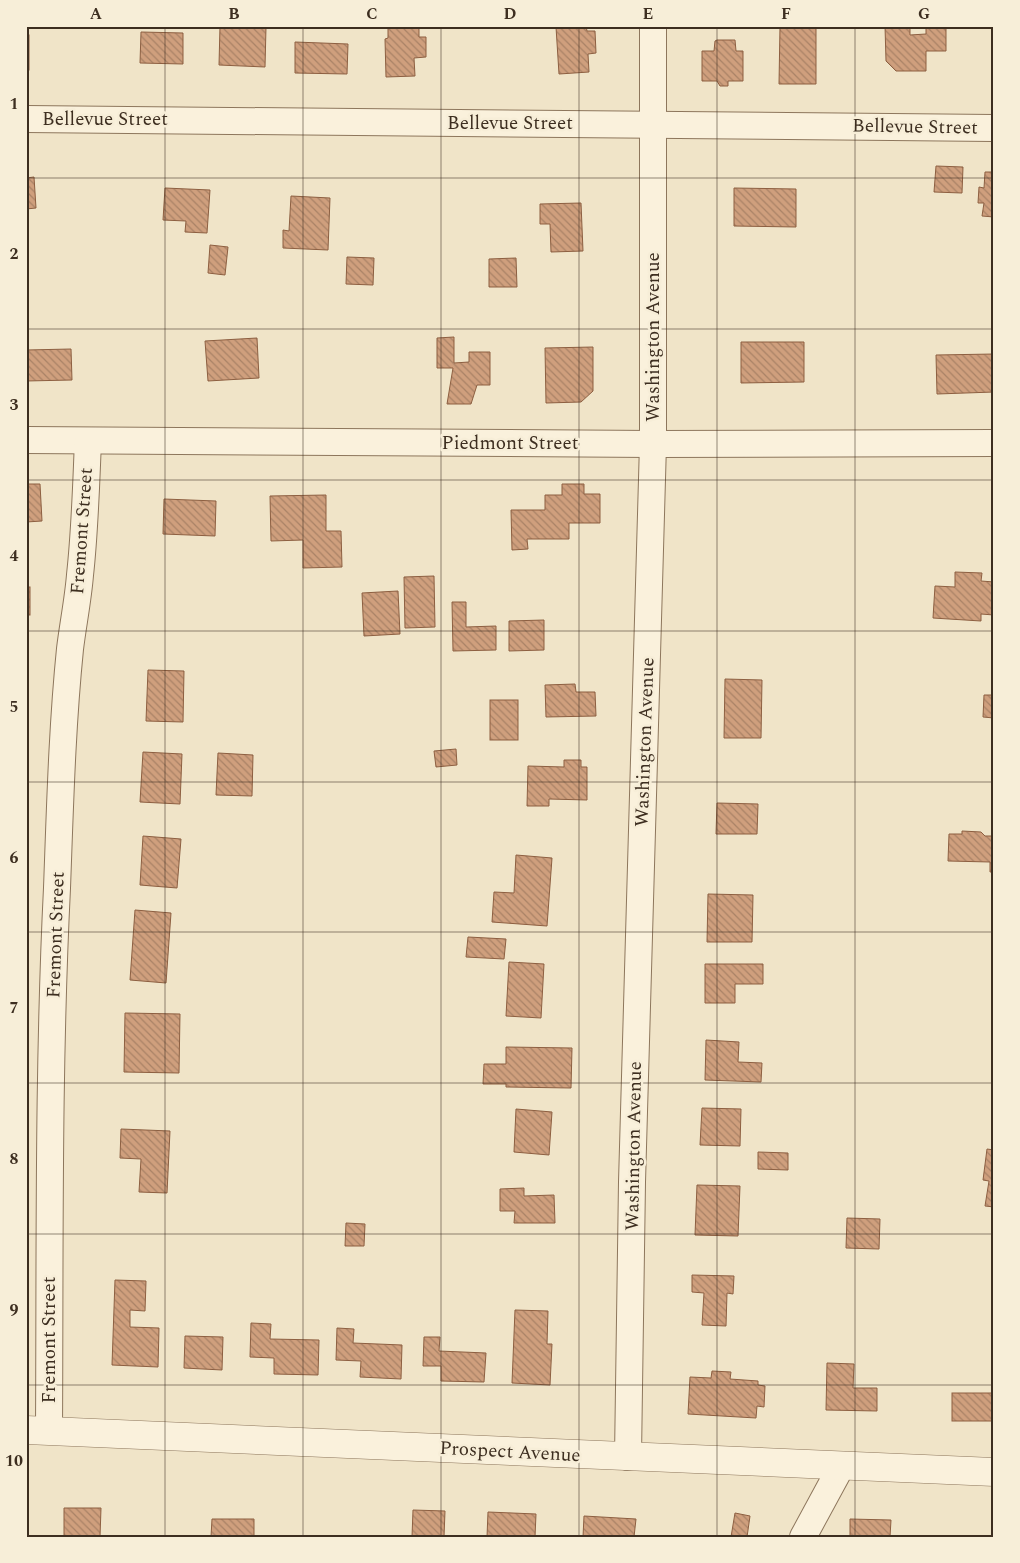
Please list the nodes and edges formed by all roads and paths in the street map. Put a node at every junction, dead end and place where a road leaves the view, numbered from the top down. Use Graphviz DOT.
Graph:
graph roads {
  1 [pos="652,26"];
  2 [pos="26,119"];
  3 [pos="654,124"];
  4 [pos="994,128"];
  5 [pos="26,440"];
  6 [pos="88,441"];
  7 [pos="994,443"];
  8 [pos="653,444"];
  9 [pos="38,1430"];
  10 [pos="628,1457"];
  11 [pos="842,1465"];
  12 [pos="994,1472"];
  13 [pos="802,1537"];
  1 -- 3 [label="street, Washington Avenue"];
  2 -- 3 [label="street, Bellevue Street"];
  3 -- 4 [label="street, Bellevue Street"];
  3 -- 8 [label="street, Washington Avenue"];
  5 -- 6 [label="street, Piedmont Street"];
  6 -- 8 [label="street, Piedmont Street"];
  6 -- 9 [label="street, Fremont Street"];
  7 -- 8 [label="street, Piedmont Street"];
  8 -- 10 [label="street, Washington Avenue"];
  9 -- 10 [label="street, Prospect Avenue"];
  10 -- 11 [label="street, Prospect Avenue"];
  11 -- 12 [label="street, Prospect Avenue"];
  11 -- 13 [label="street"];
}
